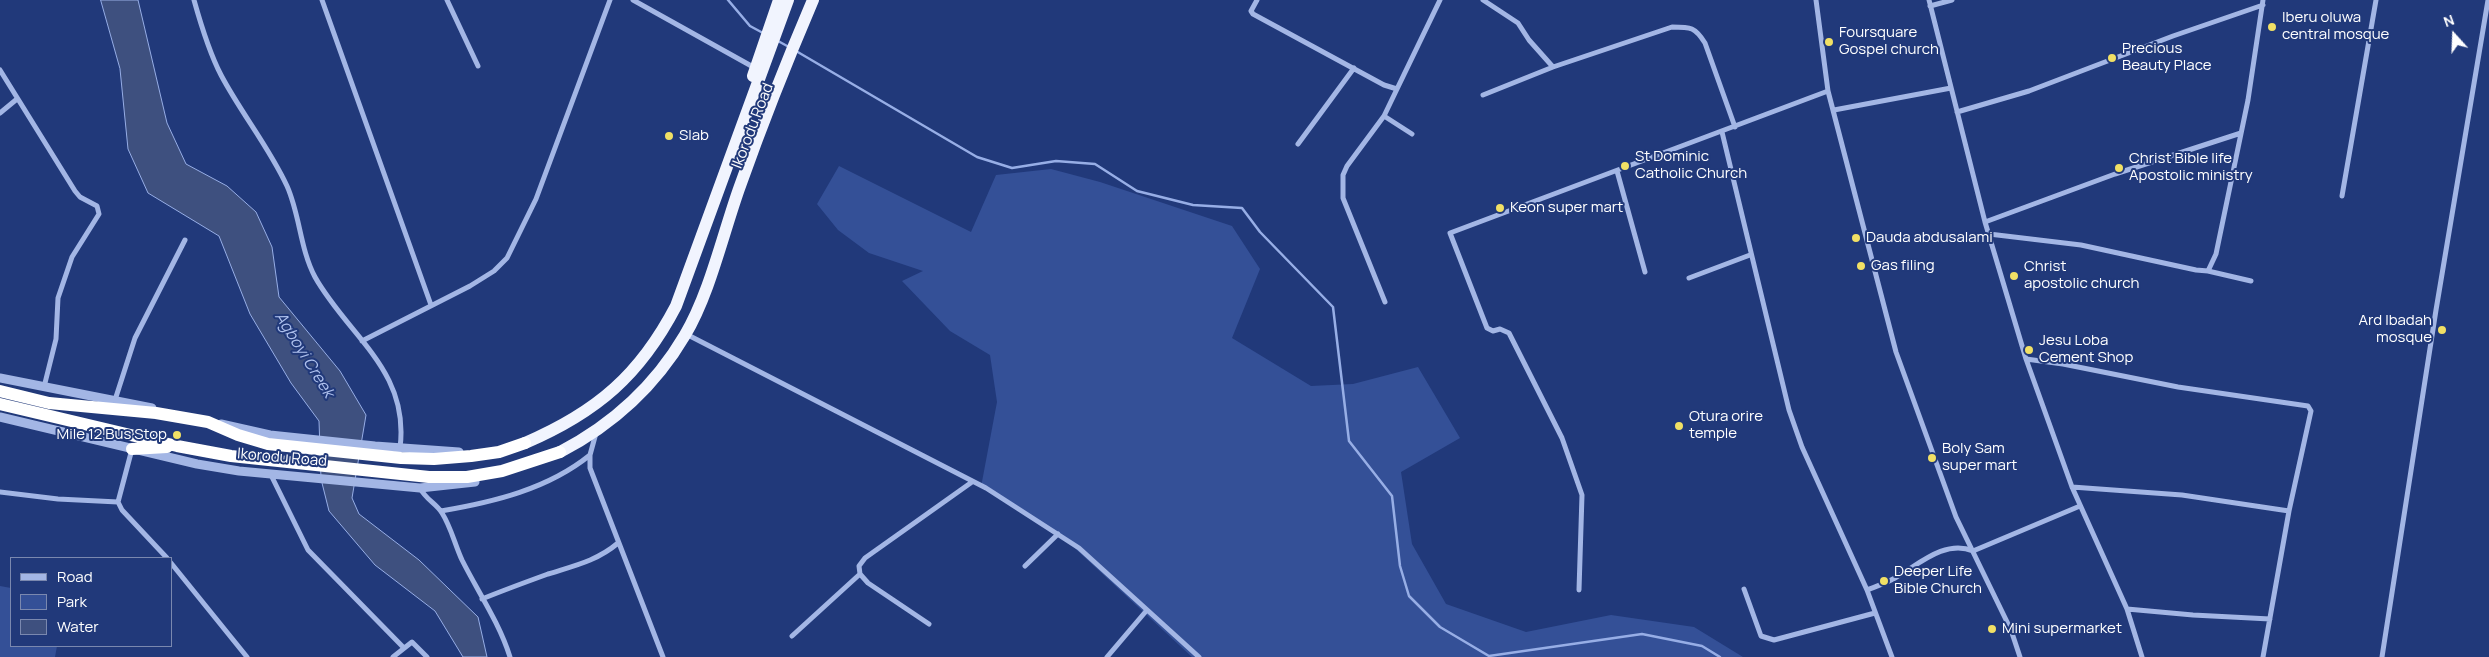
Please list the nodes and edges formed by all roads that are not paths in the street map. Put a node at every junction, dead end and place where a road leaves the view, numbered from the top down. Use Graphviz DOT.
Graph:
graph roads {
  1 [pos="194,0"];
  2 [pos="322,0"];
  3 [pos="447,0"];
  4 [pos="610,0"];
  5 [pos="633,0"];
  6 [pos="779,0"];
  7 [pos="788,0"];
  8 [pos="813,0"];
  9 [pos="818,0"];
  10 [pos="1257,0"];
  11 [pos="1440,0"];
  12 [pos="1483,0"];
  13 [pos="1816,0"];
  14 [pos="1952,0"];
  15 [pos="2376,0"];
  16 [pos="2488,0"];
  17 [pos="1930,3"];
  18 [pos="2263,3"];
  19 [pos="776,22"];
  20 [pos="802,34"];
  21 [pos="764,56"];
  22 [pos="478,66"];
  23 [pos="1553,67"];
  24 [pos="755,68"];
  25 [pos="1354,68"];
  26 [pos="0,70"];
  27 [pos="1951,88"];
  28 [pos="1397,89"];
  29 [pos="1828,91"];
  30 [pos="1483,95"];
  31 [pos="17,99"];
  32 [pos="1834,110"];
  33 [pos="1957,112"];
  34 [pos="0,113"];
  35 [pos="1384,116"];
  36 [pos="1735,127"];
  37 [pos="1722,132"];
  38 [pos="2241,133"];
  39 [pos="1412,134"];
  40 [pos="1298,144"];
  41 [pos="1617,171"];
  42 [pos="2342,196"];
  43 [pos="1985,222"];
  44 [pos="1989,234"];
  45 [pos="186,240"];
  46 [pos="695,251"];
  47 [pos="1750,255"];
  48 [pos="2208,271"];
  49 [pos="1645,272"];
  50 [pos="1689,278"];
  51 [pos="2251,281"];
  52 [pos="1385,302"];
  53 [pos="431,305"];
  54 [pos="686,334"];
  55 [pos="362,340"];
  56 [pos="2026,359"];
  57 [pos="0,378"];
  58 [pos="44,387"];
  59 [pos="0,391"];
  60 [pos="115,400"];
  61 [pos="0,404"];
  62 [pos="0,417"];
  63 [pos="208,422"];
  64 [pos="597,431"];
  65 [pos="525,442"];
  66 [pos="177,446"];
  67 [pos="400,448"];
  68 [pos="132,449"];
  69 [pos="375,451"];
  70 [pos="560,452"];
  71 [pos="590,455"];
  72 [pos="301,470"];
  73 [pos="270,473"];
  74 [pos="372,477"];
  75 [pos="972,482"];
  76 [pos="2072,487"];
  77 [pos="420,488"];
  78 [pos="0,492"];
  79 [pos="118,502"];
  80 [pos="2080,506"];
  81 [pos="441,511"];
  82 [pos="2289,511"];
  83 [pos="1058,534"];
  84 [pos="618,543"];
  85 [pos="1973,551"];
  86 [pos="166,557"];
  87 [pos="172,564"];
  88 [pos="1025,566"];
  89 [pos="860,574"];
  90 [pos="1744,589"];
  91 [pos="1579,590"];
  92 [pos="1867,590"];
  93 [pos="482,599"];
  94 [pos="2127,609"];
  95 [pos="1147,610"];
  96 [pos="1875,613"];
  97 [pos="2270,619"];
  98 [pos="929,624"];
  99 [pos="792,636"];
  100 [pos="404,647"];
  101 [pos="247,657"];
  102 [pos="393,657"];
  103 [pos="427,657"];
  104 [pos="510,657"];
  105 [pos="662,657"];
  106 [pos="1107,657"];
  107 [pos="1199,657"];
  108 [pos="1892,657"];
  109 [pos="2020,657"];
  110 [pos="2142,657"];
  111 [pos="2263,657"];
  112 [pos="2382,657"];
  1 -- 55 [label="street"];
  2 -- 53 [label="street"];
  3 -- 22 [label="street"];
  4 -- 53 [label="street"];
  5 -- 24 [label="street"];
  6 -- 19 [label="highway, Ikorodu Road"];
  7 -- 19 [label="highway, Ikorodu Road"];
  8 -- 20 [label="highway, Ikorodu Road"];
  9 -- 20 [label="highway, Ikorodu Road"];
  10 -- 25 [label="street"];
  11 -- 28 [label="street"];
  12 -- 23 [label="street"];
  13 -- 29 [label="street"];
  14 -- 17 [label="street"];
  15 -- 42 [label="street"];
  16 -- 112 [label="street"];
  17 -- 27 [label="street"];
  18 -- 33 [label="street"];
  18 -- 38 [label="street"];
  19 -- 21 [label="highway, Ikorodu Road"];
  20 -- 54 [label="highway, Ikorodu Road"];
  21 -- 24 [label="highway, Ikorodu Road"];
  21 -- 46 [label="highway, Ikorodu Road"];
  23 -- 30 [label="street"];
  23 -- 36 [label="street"];
  24 -- 46 [label="highway, Ikorodu Road"];
  25 -- 28 [label="street"];
  25 -- 40 [label="street"];
  26 -- 31 [label="street"];
  27 -- 32 [label="street"];
  27 -- 33 [label="street"];
  28 -- 35 [label="street"];
  29 -- 32 [label="street"];
  29 -- 36 [label="street"];
  31 -- 34 [label="street"];
  31 -- 58 [label="street"];
  32 -- 85 [label="street"];
  33 -- 43 [label="street"];
  35 -- 39 [label="street"];
  35 -- 52 [label="street"];
  36 -- 37 [label="street"];
  37 -- 41 [label="street"];
  37 -- 47 [label="street"];
  38 -- 43 [label="street"];
  38 -- 48 [label="street"];
  41 -- 49 [label="street"];
  41 -- 91 [label="street"];
  43 -- 44 [label="street"];
  44 -- 48 [label="street"];
  44 -- 56 [label="street"];
  45 -- 60 [label="street"];
  46 -- 65 [label="highway, Ikorodu Road"];
  47 -- 50 [label="street"];
  47 -- 92 [label="street"];
  48 -- 51 [label="street"];
  53 -- 55 [label="street"];
  54 -- 64 [label="highway, Ikorodu Road"];
  54 -- 75 [label="street"];
  55 -- 67 [label="street"];
  56 -- 76 [label="street"];
  56 -- 82 [label="street"];
  57 -- 58 [label="street, Ikorodu Road"];
  58 -- 60 [label="street, Ikorodu Road"];
  59 -- 63 [label="highway, Ikorodu Road"];
  60 -- 63 [label="street, Ikorodu Road"];
  61 -- 66 [label="highway, Ikorodu Road"];
  62 -- 68 [label="street, Ikorodu Road"];
  63 -- 69 [label="highway, Ikorodu Road"];
  64 -- 70 [label="highway, Ikorodu Road"];
  64 -- 71 [label="street"];
  65 -- 67 [label="street, Ikorodu Road"];
  65 -- 69 [label="highway, Ikorodu Road"];
  66 -- 68 [label="highway"];
  66 -- 72 [label="highway, Ikorodu Road"];
  67 -- 69 [label="street, Ikorodu Road"];
  68 -- 73 [label="street, Ikorodu Road"];
  68 -- 79 [label="street"];
  70 -- 74 [label="highway, Ikorodu Road"];
  70 -- 77 [label="street, Ikorodu Road"];
  71 -- 81 [label="street"];
  71 -- 84 [label="street"];
  72 -- 73 [label="street, Ikorodu Road"];
  72 -- 74 [label="highway, Ikorodu Road"];
  73 -- 100 [label="street"];
  74 -- 77 [label="street, Ikorodu Road"];
  75 -- 83 [label="street"];
  75 -- 89 [label="street"];
  76 -- 80 [label="street"];
  76 -- 82 [label="street"];
  77 -- 81 [label="street"];
  78 -- 79 [label="street"];
  79 -- 86 [label="street"];
  80 -- 85 [label="street"];
  80 -- 94 [label="street"];
  81 -- 93 [label="street"];
  82 -- 97 [label="street"];
  83 -- 88 [label="street"];
  83 -- 95 [label="street"];
  84 -- 93 [label="street"];
  84 -- 105 [label="street"];
  85 -- 92 [label="street"];
  85 -- 109 [label="street"];
  87 -- 101 [label="street"];
  89 -- 98 [label="street"];
  89 -- 99 [label="street"];
  90 -- 96 [label="street"];
  92 -- 96 [label="street"];
  93 -- 104 [label="street"];
  94 -- 97 [label="street"];
  94 -- 110 [label="street"];
  95 -- 106 [label="street"];
  95 -- 107 [label="street"];
  96 -- 108 [label="street"];
  97 -- 111 [label="street"];
  100 -- 102 [label="street"];
  100 -- 103 [label="street"];
}
